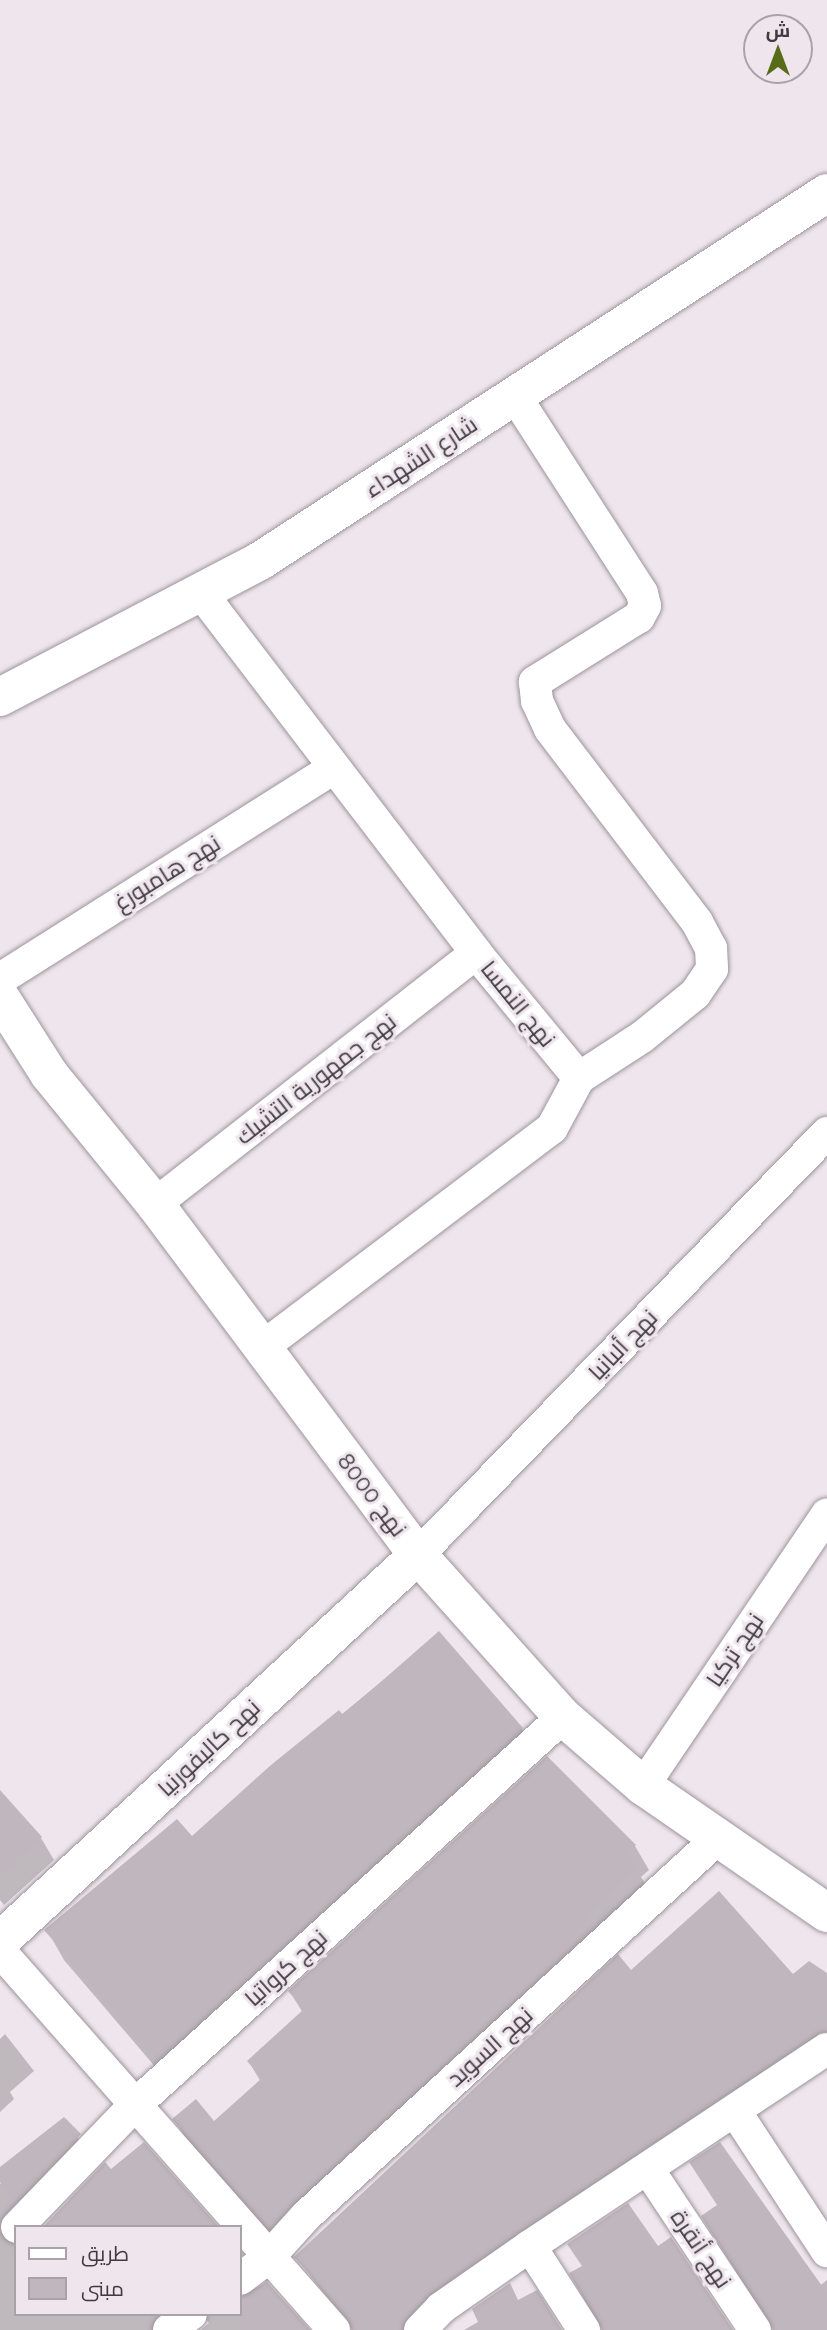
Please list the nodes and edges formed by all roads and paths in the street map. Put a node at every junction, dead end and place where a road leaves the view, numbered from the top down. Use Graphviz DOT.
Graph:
graph roads {
  1 [pos="827,193"];
  2 [pos="515,396"];
  3 [pos="202,594"];
  4 [pos="0,697"];
  5 [pos="334,768"];
  6 [pos="476,953"];
  7 [pos="0,979"];
  8 [pos="0,998"];
  9 [pos="579,1078"];
  10 [pos="827,1133"];
  11 [pos="155,1204"];
  12 [pos="261,1348"];
  13 [pos="827,1514"];
  14 [pos="418,1555"];
  15 [pos="563,1717"];
  16 [pos="643,1786"];
  17 [pos="716,1840"];
  18 [pos="827,1913"];
  19 [pos="0,1941"];
  20 [pos="0,1951"];
  21 [pos="827,2049"];
  22 [pos="134,2106"];
  23 [pos="735,2111"];
  24 [pos="648,2169"];
  25 [pos="18,2225"];
  26 [pos="239,2225"];
  27 [pos="14,2229"];
  28 [pos="242,2229"];
  29 [pos="0,2245"];
  30 [pos="530,2246"];
  31 [pos="827,2251"];
  32 [pos="268,2258"];
  33 [pos="242,2278"];
  34 [pos="188,2316"];
  35 [pos="440,2323"];
  36 [pos="169,2330"];
  37 [pos="334,2330"];
  38 [pos="583,2330"];
  39 [pos="755,2330"];
  1 -- 2 [label="street, شارع الشهداء"];
  2 -- 3 [label="street, شارع الشهداء"];
  2 -- 9 [label="street"];
  3 -- 4 [label="street, شارع الشهداء"];
  3 -- 5 [label="street, نهج النمسا"];
  5 -- 6 [label="street, نهج النمسا"];
  5 -- 7 [label="street, نهج هامبورغ"];
  6 -- 9 [label="street, نهج النمسا"];
  6 -- 11 [label="street, نهج جمهورية التشيك"];
  8 -- 11 [label="street, نهج 8000"];
  9 -- 12 [label="street"];
  10 -- 14 [label="street, نهج ألبانيا"];
  11 -- 12 [label="street, نهج 8000"];
  12 -- 14 [label="street, نهج 8000"];
  13 -- 16 [label="street, نهج تركيا"];
  14 -- 15 [label="street, نهج 8000"];
  14 -- 19 [label="street, نهح كاليفورنيا"];
  15 -- 16 [label="street, نهج 8000"];
  15 -- 22 [label="street, نهج كرواتيا"];
  16 -- 17 [label="street, نهج 8000"];
  17 -- 18 [label="street, نهج 8000"];
  17 -- 32 [label="street, نهج السويد"];
  20 -- 22 [label="street"];
  21 -- 23 [label="street"];
  22 -- 25 [label="street, نهج كرواتيا"];
  22 -- 26 [label="street"];
  23 -- 24 [label="street"];
  23 -- 31 [label="street"];
  24 -- 30 [label="street"];
  24 -- 39 [label="street, نهج أنقرة"];
  27 -- 29 [label="street, نهج كرواتيا"];
  28 -- 32 [label="street"];
  30 -- 35 [label="street"];
  30 -- 38 [label="street"];
  32 -- 33 [label="street, نهج السويد"];
  32 -- 37 [label="street"];
  34 -- 36 [label="street"];
}
